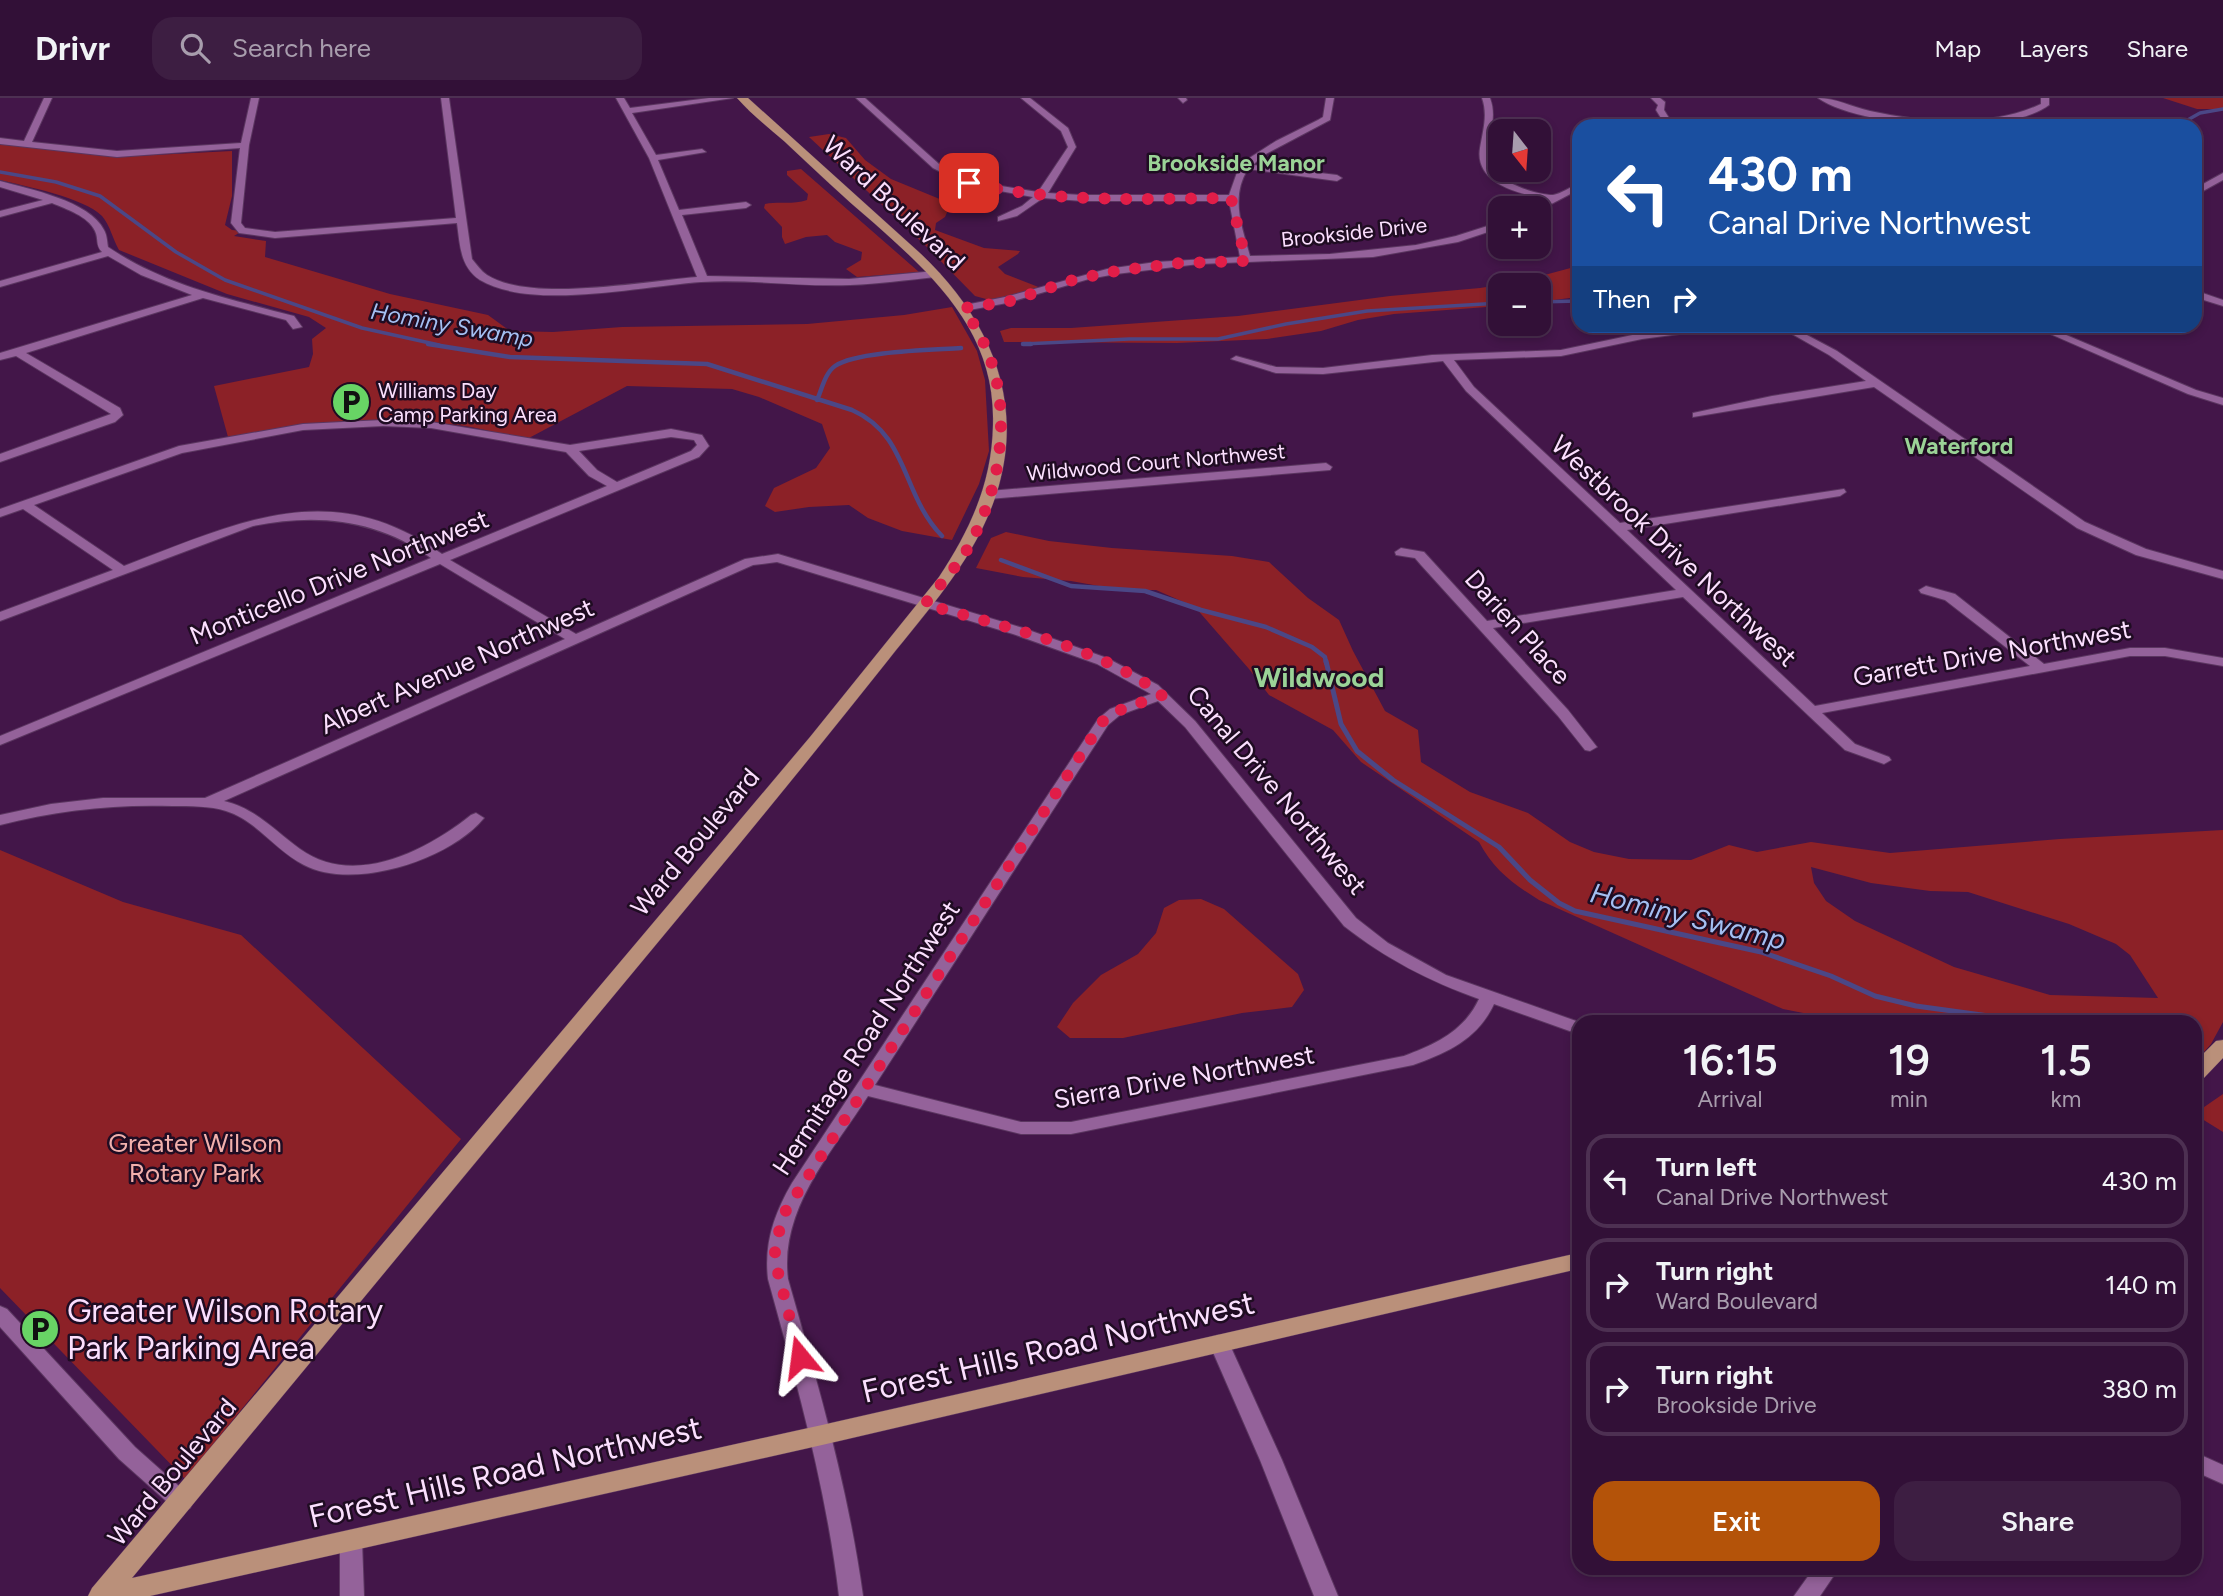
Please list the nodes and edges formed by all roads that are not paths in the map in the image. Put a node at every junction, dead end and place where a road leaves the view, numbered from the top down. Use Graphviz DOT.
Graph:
graph roads {
  1 [pos="48,98"];
  2 [pos="256,98"];
  3 [pos="445,98"];
  4 [pos="620,98"];
  5 [pos="729,98"];
  6 [pos="742,98"];
  7 [pos="860,98"];
  8 [pos="1025,98"];
  9 [pos="1330,98"];
  10 [pos="1486,98"];
  11 [pos="1655,98"];
  12 [pos="1822,98"];
  13 [pos="2045,98"];
  14 [pos="626,111"];
  15 [pos="1666,119"];
  16 [pos="1910,119"];
  17 [pos="1987,119"];
  18 [pos="0,141"];
  19 [pos="27,144"];
  20 [pos="245,145"];
  21 [pos="702,152"];
  22 [pos="653,158"];
  23 [pos="1243,166"];
  24 [pos="2223,176"];
  25 [pos="1337,178"];
  26 [pos="0,184"];
  27 [pos="2202,188"];
  28 [pos="1572,190"];
  29 [pos="1041,195"];
  30 [pos="1231,198"];
  31 [pos="1558,198"];
  32 [pos="51,200"];
  33 [pos="1551,201"];
  34 [pos="746,205"];
  35 [pos="678,213"];
  36 [pos="0,214"];
  37 [pos="1001,219"];
  38 [pos="462,220"];
  39 [pos="1488,229"];
  40 [pos="109,253"];
  41 [pos="1246,261"];
  42 [pos="935,274"];
  43 [pos="703,279"];
  44 [pos="0,284"];
  45 [pos="205,294"];
  46 [pos="2202,296"];
  47 [pos="2223,303"];
  48 [pos="964,308"];
  49 [pos="297,327"];
  50 [pos="1666,333"];
  51 [pos="1796,333"];
  52 [pos="2053,333"];
  53 [pos="17,352"];
  54 [pos="0,357"];
  55 [pos="1447,358"];
  56 [pos="1236,359"];
  57 [pos="1877,383"];
  58 [pos="2223,402"];
  59 [pos="359,408"];
  60 [pos="1697,415"];
  61 [pos="355,424"];
  62 [pos="570,449"];
  63 [pos="0,458"];
  64 [pos="1326,467"];
  65 [pos="617,487"];
  66 [pos="1840,492"];
  67 [pos="989,495"];
  68 [pos="25,505"];
  69 [pos="0,513"];
  70 [pos="1615,528"];
  71 [pos="1401,552"];
  72 [pos="440,560"];
  73 [pos="121,570"];
  74 [pos="2223,575"];
  75 [pos="1926,590"];
  76 [pos="1684,593"];
  77 [pos="925,604"];
  78 [pos="0,617"];
  79 [pos="1484,625"];
  80 [pos="576,640"];
  81 [pos="2223,662"];
  82 [pos="2040,667"];
  83 [pos="1162,695"];
  84 [pos="1811,710"];
  85 [pos="0,741"];
  86 [pos="1590,747"];
  87 [pos="1884,760"];
  88 [pos="206,803"];
  89 [pos="476,818"];
  90 [pos="0,820"];
  91 [pos="1489,998"];
  92 [pos="1572,1026"];
  93 [pos="2223,1046"];
  94 [pos="2202,1068"];
  95 [pos="865,1089"];
  96 [pos="1572,1262"];
  97 [pos="0,1314"];
  98 [pos="1219,1343"];
  99 [pos="822,1435"];
  100 [pos="2202,1465"];
  101 [pos="2223,1475"];
  102 [pos="182,1502"];
  103 [pos="351,1541"];
  104 [pos="1822,1575"];
  105 [pos="101,1596"];
  106 [pos="352,1596"];
  107 [pos="851,1596"];
  108 [pos="1325,1596"];
  109 [pos="1806,1596"];
  1 -- 19 [label="street"];
  2 -- 20 [label="street"];
  3 -- 38 [label="street"];
  4 -- 14 [label="street"];
  5 -- 14 [label="street"];
  6 -- 42 [label="main road, Ward Boulevard"];
  7 -- 29 [label="street"];
  8 -- 29 [label="street"];
  9 -- 23 [label="street"];
  10 -- 31 [label="street"];
  11 -- 15 [label="street"];
  12 -- 16 [label="street"];
  13 -- 17 [label="street"];
  14 -- 22 [label="street"];
  18 -- 19 [label="street"];
  19 -- 20 [label="street"];
  20 -- 38 [label="street"];
  21 -- 22 [label="street"];
  22 -- 35 [label="street"];
  23 -- 25 [label="street"];
  23 -- 30 [label="street"];
  24 -- 27 [label="street"];
  26 -- 32 [label="street"];
  28 -- 31 [label="street"];
  29 -- 30 [label="street"];
  29 -- 37 [label="street"];
  30 -- 41 [label="street"];
  31 -- 33 [label="street"];
  32 -- 36 [label="street"];
  32 -- 40 [label="street"];
  34 -- 35 [label="street"];
  35 -- 43 [label="street"];
  38 -- 43 [label="street"];
  39 -- 41 [label="street, Brookside Drive"];
  40 -- 44 [label="street"];
  40 -- 45 [label="street"];
  41 -- 48 [label="street, Brookside Drive"];
  42 -- 43 [label="street"];
  42 -- 48 [label="main road, Ward Boulevard"];
  45 -- 49 [label="street"];
  45 -- 53 [label="street"];
  46 -- 47 [label="street"];
  48 -- 67 [label="main road, Ward Boulevard"];
  50 -- 55 [label="street"];
  51 -- 57 [label="street"];
  52 -- 58 [label="street"];
  53 -- 54 [label="street"];
  53 -- 63 [label="street"];
  55 -- 56 [label="street"];
  55 -- 70 [label="street, Westbrook Drive Northwest"];
  57 -- 60 [label="street"];
  57 -- 74 [label="street"];
  59 -- 61 [label="street"];
  61 -- 62 [label="street"];
  61 -- 68 [label="street"];
  62 -- 65 [label="street"];
  62 -- 65 [label="street, Monticello Drive Northwest"];
  64 -- 67 [label="street, Wildwood Court Northwest"];
  65 -- 72 [label="street, Monticello Drive Northwest"];
  66 -- 70 [label="street"];
  67 -- 77 [label="main road, Ward Boulevard"];
  68 -- 69 [label="street"];
  68 -- 73 [label="street"];
  70 -- 76 [label="street, Westbrook Drive Northwest"];
  71 -- 79 [label="street, Darien Place"];
  72 -- 73 [label="street"];
  72 -- 80 [label="street"];
  72 -- 85 [label="street, Monticello Drive Northwest"];
  73 -- 78 [label="street"];
  75 -- 82 [label="street"];
  76 -- 79 [label="street"];
  76 -- 84 [label="street, Westbrook Drive Northwest"];
  77 -- 80 [label="street, Albert Avenue Northwest"];
  77 -- 83 [label="street, Canal Drive Northwest"];
  77 -- 102 [label="main road, Ward Boulevard"];
  79 -- 86 [label="street, Darien Place"];
  80 -- 88 [label="street, Albert Avenue Northwest"];
  81 -- 82 [label="street, Garrett Drive Northwest"];
  82 -- 84 [label="street, Garrett Drive Northwest"];
  83 -- 91 [label="street, Canal Drive Northwest"];
  83 -- 95 [label="street, Hermitage Road Northwest"];
  84 -- 87 [label="street, Westbrook Drive Northwest"];
  88 -- 89 [label="street"];
  88 -- 90 [label="street, Albert Avenue Northwest"];
  91 -- 92 [label="street, Canal Drive Northwest"];
  91 -- 95 [label="street, Sierra Drive Northwest"];
  93 -- 94 [label="main road"];
  95 -- 99 [label="street, Hermitage Road Northwest"];
  96 -- 98 [label="main road, Forest Hills Road Northwest"];
  97 -- 102 [label="street"];
  98 -- 99 [label="main road, Forest Hills Road Northwest"];
  98 -- 108 [label="street"];
  99 -- 103 [label="main road, Forest Hills Road Northwest"];
  99 -- 107 [label="street, Hermitage Road Northwest"];
  100 -- 101 [label="street"];
  102 -- 105 [label="main road, Ward Boulevard"];
  103 -- 105 [label="main road, Forest Hills Road Northwest"];
  103 -- 106 [label="street"];
  104 -- 109 [label="street"];
}
